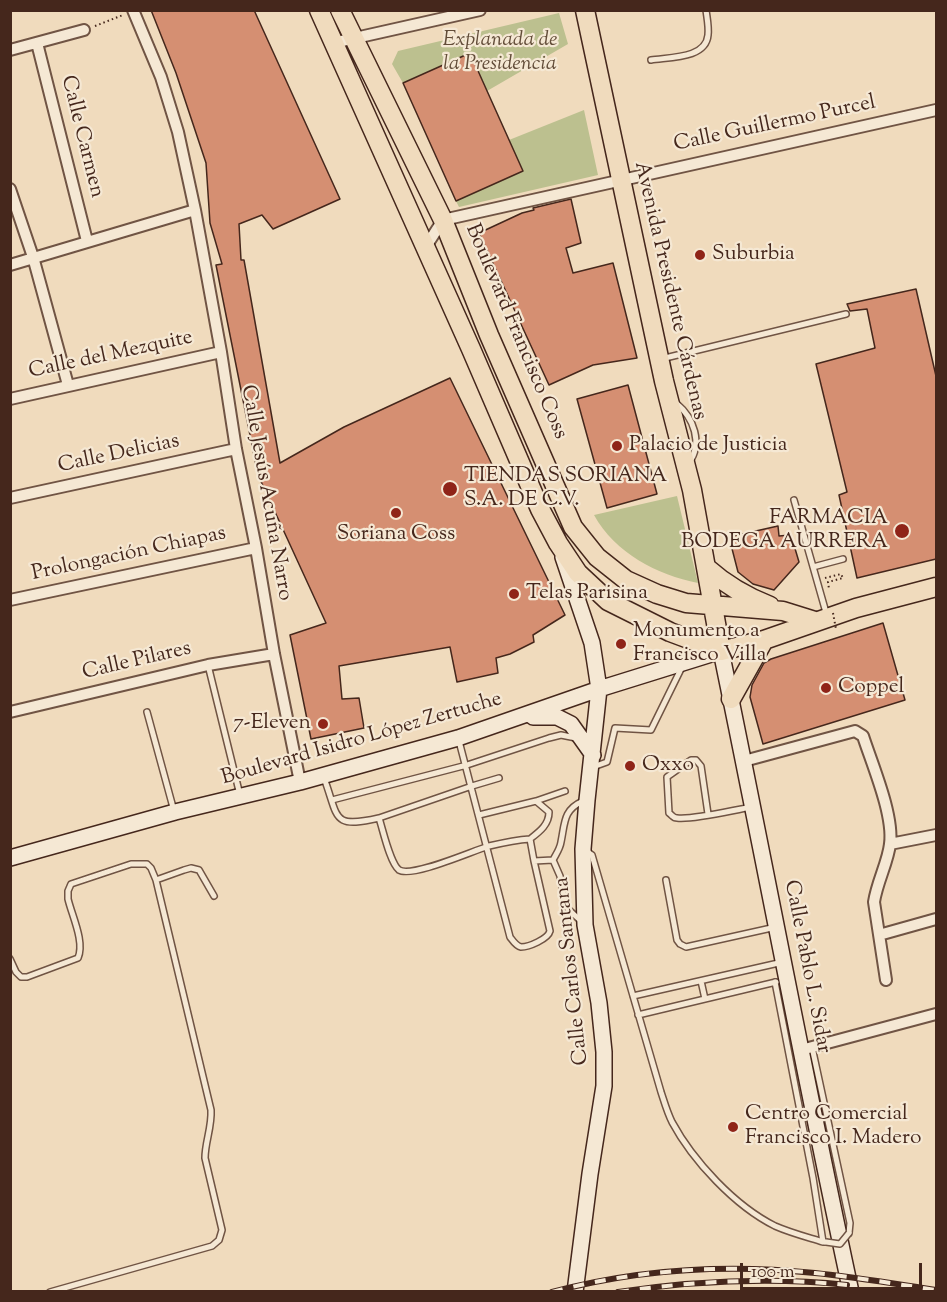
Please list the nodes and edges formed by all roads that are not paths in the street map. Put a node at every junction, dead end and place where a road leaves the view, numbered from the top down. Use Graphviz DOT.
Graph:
graph roads {
  1 [pos="319,10"];
  2 [pos="340,10"];
  3 [pos="480,10"];
  4 [pos="585,10"];
  5 [pos="706,10"];
  6 [pos="133,11"];
  7 [pos="462,13"];
  8 [pos="84,30"];
  9 [pos="353,39"];
  10 [pos="37,43"];
  11 [pos="333,43"];
  12 [pos="10,50"];
  13 [pos="651,60"];
  14 [pos="936,110"];
  15 [pos="621,179"];
  16 [pos="10,189"];
  17 [pos="195,210"];
  18 [pos="443,220"];
  19 [pos="87,241"];
  20 [pos="425,248"];
  21 [pos="33,257"];
  22 [pos="10,265"];
  23 [pos="443,288"];
  24 [pos="846,314"];
  25 [pos="489,335"];
  26 [pos="471,349"];
  27 [pos="221,352"];
  28 [pos="660,359"];
  29 [pos="68,385"];
  30 [pos="10,399"];
  31 [pos="538,443"];
  32 [pos="236,449"];
  33 [pos="10,498"];
  34 [pos="794,500"];
  35 [pos="558,543"];
  36 [pos="256,548"];
  37 [pos="843,559"];
  38 [pos="813,567"];
  39 [pos="707,568"];
  40 [pos="936,587"];
  41 [pos="10,600"];
  42 [pos="712,606"];
  43 [pos="783,611"];
  44 [pos="828,620"];
  45 [pos="764,640"];
  46 [pos="721,651"];
  47 [pos="274,654"];
  48 [pos="685,662"];
  49 [pos="208,665"];
  50 [pos="599,689"];
  51 [pos="731,699"];
  52 [pos="10,712"];
  53 [pos="147,712"];
  54 [pos="521,717"];
  55 [pos="458,738"];
  56 [pos="589,755"];
  57 [pos="744,761"];
  58 [pos="467,765"];
  59 [pos="323,776"];
  60 [pos="500,778"];
  61 [pos="300,782"];
  62 [pos="472,786"];
  63 [pos="565,791"];
  64 [pos="241,796"];
  65 [pos="332,800"];
  66 [pos="586,800"];
  67 [pos="536,801"];
  68 [pos="753,807"];
  69 [pos="175,812"];
  70 [pos="708,814"];
  71 [pos="479,815"];
  72 [pos="380,818"];
  73 [pos="936,835"];
  74 [pos="530,839"];
  75 [pos="890,844"];
  76 [pos="487,847"];
  77 [pos="583,849"];
  78 [pos="10,858"];
  79 [pos="553,860"];
  80 [pos="534,861"];
  81 [pos="156,880"];
  82 [pos="666,880"];
  83 [pos="214,896"];
  84 [pos="936,919"];
  85 [pos="585,925"];
  86 [pos="777,927"];
  87 [pos="879,935"];
  88 [pos="10,959"];
  89 [pos="784,962"];
  90 [pos="886,980"];
  91 [pos="701,981"];
  92 [pos="782,981"];
  93 [pos="633,996"];
  94 [pos="705,999"];
  95 [pos="936,1014"];
  96 [pos="638,1015"];
  97 [pos="806,1049"];
  98 [pos="825,1242"];
  99 [pos="50,1292"];
  100 [pos="575,1292"];
  101 [pos="852,1292"];
  1 -- 11 [label="main road"];
  2 -- 9 [label="main road, Boulevard Francisco Coss"];
  3 -- 7 [label="street"];
  4 -- 15 [label="main road, Avenida Presidente Cárdenas"];
  5 -- 13 [label="lane"];
  6 -- 17 [label="street, Calle Jesús Acuña Narro"];
  7 -- 9 [label="street"];
  8 -- 10 [label="street"];
  9 -- 11 [label="street"];
  9 -- 18 [label="main road, Boulevard Francisco Coss"];
  10 -- 12 [label="street"];
  10 -- 19 [label="street, Calle Carmen"];
  11 -- 20 [label="main road"];
  14 -- 15 [label="street, Calle Guillermo Purcel"];
  15 -- 18 [label="street, Calle Guillermo Purcel"];
  15 -- 28 [label="main road, Avenida Presidente Cárdenas"];
  16 -- 21 [label="street"];
  17 -- 19 [label="street"];
  17 -- 27 [label="street, Calle Jesús Acuña Narro"];
  18 -- 20 [label="street"];
  18 -- 25 [label="main road, Boulevard Francisco Coss"];
  19 -- 21 [label="street"];
  20 -- 23 [label="main road"];
  21 -- 22 [label="street"];
  21 -- 29 [label="street"];
  23 -- 25 [label="main road"];
  23 -- 26 [label="main road"];
  24 -- 28 [label="lane"];
  25 -- 31 [label="main road, Boulevard Francisco Coss"];
  26 -- 31 [label="main road"];
  26 -- 35 [label="main road"];
  27 -- 29 [label="street, Calle del Mezquite"];
  27 -- 32 [label="street, Calle Jesús Acuña Narro"];
  28 -- 39 [label="main road, Avenida Presidente Cárdenas"];
  29 -- 30 [label="street, Calle del Mezquite"];
  31 -- 42 [label="main road, Boulevard Francisco Coss"];
  32 -- 33 [label="street, Calle Delicias"];
  32 -- 36 [label="street, Calle Jesús Acuña Narro"];
  34 -- 38 [label="lane"];
  35 -- 46 [label="main road"];
  35 -- 50 [label="street, Calle Carlos Santana"];
  36 -- 41 [label="street, Prolongación Chiapas"];
  36 -- 47 [label="street, Calle Jesús Acuña Narro"];
  37 -- 38 [label="lane"];
  38 -- 44 [label="lane"];
  39 -- 42 [label="main road, Avenida Presidente Cárdenas"];
  39 -- 43 [label="main road"];
  40 -- 44 [label="main road"];
  42 -- 43 [label="main road, Boulevard Francisco Coss"];
  42 -- 46 [label="main road, Avenida Presidente Cárdenas"];
  43 -- 44 [label="main road, Boulevard Francisco Coss"];
  44 -- 45 [label="main road"];
  45 -- 46 [label="main road"];
  45 -- 51 [label="main road"];
  46 -- 48 [label="street, Boulevard Isidro López Zertuche"];
  46 -- 51 [label="street, Calle Pablo L. Sidar"];
  47 -- 49 [label="street, Calle Pilares"];
  47 -- 61 [label="street, Calle Jesús Acuña Narro"];
  48 -- 50 [label="street, Boulevard Isidro López Zertuche"];
  48 -- 56 [label="lane"];
  49 -- 52 [label="street, Calle Pilares"];
  49 -- 64 [label="lane"];
  50 -- 54 [label="street, Boulevard Isidro López Zertuche"];
  50 -- 56 [label="street, Calle Carlos Santana"];
  51 -- 57 [label="street, Calle Pablo L. Sidar"];
  53 -- 69 [label="lane"];
  54 -- 55 [label="street, Boulevard Isidro López Zertuche"];
  54 -- 56 [label="street"];
  55 -- 58 [label="lane"];
  55 -- 59 [label="street, Boulevard Isidro López Zertuche"];
  56 -- 58 [label="lane"];
  56 -- 66 [label="street, Calle Carlos Santana"];
  57 -- 68 [label="street, Calle Pablo L. Sidar"];
  57 -- 75 [label="street"];
  58 -- 62 [label="lane"];
  58 -- 65 [label="lane"];
  59 -- 61 [label="street, Boulevard Isidro López Zertuche"];
  59 -- 65 [label="lane"];
  60 -- 62 [label="lane"];
  61 -- 64 [label="street, Boulevard Isidro López Zertuche"];
  62 -- 71 [label="lane"];
  62 -- 72 [label="lane"];
  63 -- 67 [label="lane"];
  64 -- 69 [label="street, Boulevard Isidro López Zertuche"];
  65 -- 72 [label="lane"];
  66 -- 77 [label="street, Calle Carlos Santana"];
  66 -- 79 [label="lane"];
  67 -- 71 [label="lane"];
  67 -- 74 [label="lane"];
  68 -- 70 [label="lane"];
  68 -- 86 [label="street, Calle Pablo L. Sidar"];
  69 -- 78 [label="street, Boulevard Isidro López Zertuche"];
  70 -- 70 [label="lane"];
  71 -- 76 [label="lane"];
  72 -- 76 [label="lane"];
  73 -- 75 [label="street"];
  74 -- 76 [label="lane"];
  74 -- 80 [label="lane"];
  75 -- 87 [label="street"];
  76 -- 80 [label="lane"];
  77 -- 85 [label="street, Calle Carlos Santana"];
  77 -- 93 [label="lane"];
  79 -- 80 [label="lane"];
  79 -- 85 [label="lane"];
  81 -- 83 [label="lane"];
  81 -- 88 [label="lane"];
  81 -- 99 [label="lane"];
  82 -- 86 [label="lane"];
  84 -- 87 [label="street"];
  85 -- 100 [label="street, Calle Carlos Santana"];
  86 -- 89 [label="street, Calle Pablo L. Sidar"];
  87 -- 90 [label="street"];
  89 -- 91 [label="lane"];
  89 -- 92 [label="street, Calle Pablo L. Sidar"];
  91 -- 93 [label="lane"];
  91 -- 94 [label="lane"];
  92 -- 94 [label="lane"];
  92 -- 97 [label="street, Calle Pablo L. Sidar"];
  92 -- 98 [label="lane"];
  93 -- 96 [label="lane"];
  94 -- 96 [label="lane"];
  95 -- 97 [label="street"];
  96 -- 98 [label="lane"];
  97 -- 98 [label="lane, bridge"];
  97 -- 101 [label="street, Calle Pablo L. Sidar"];
}
